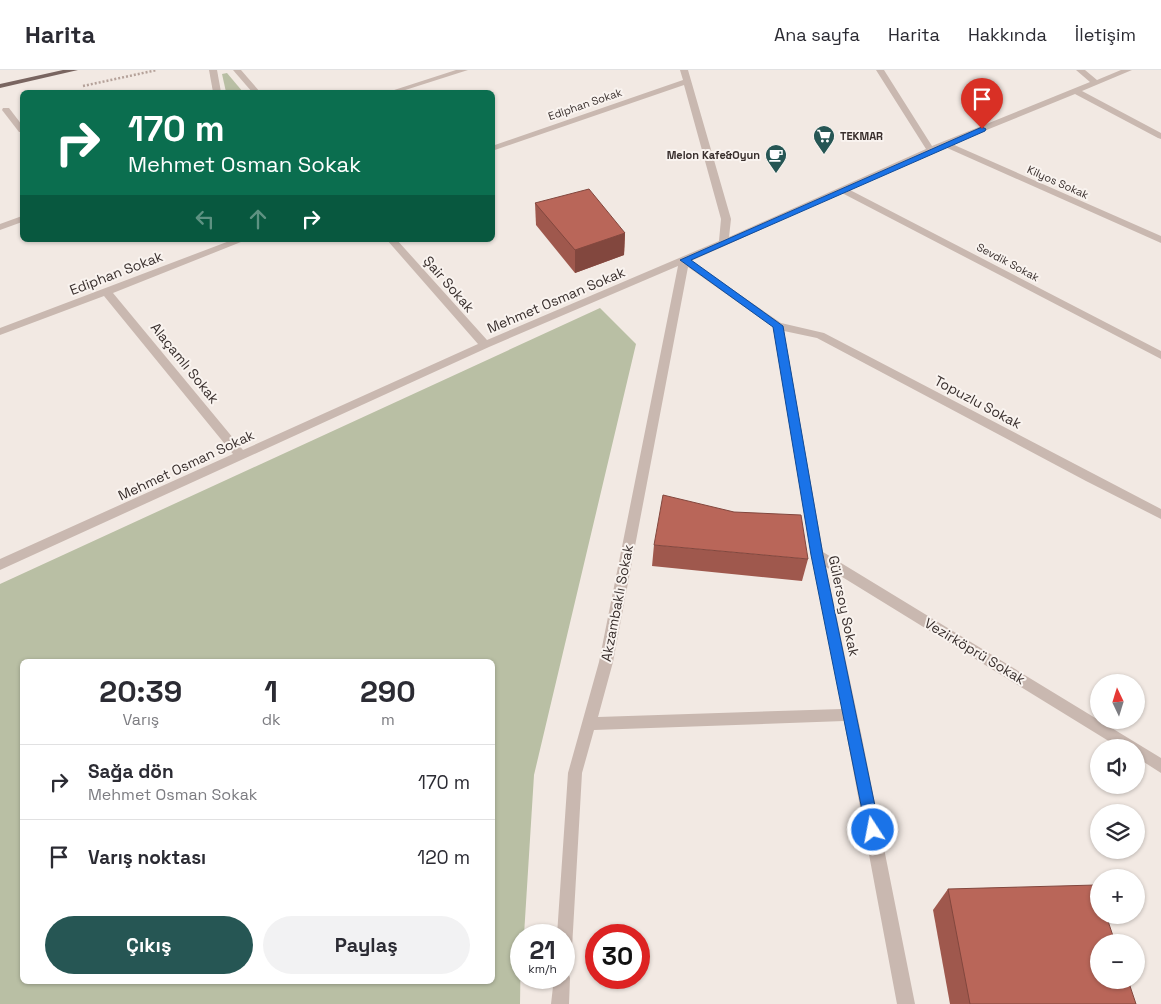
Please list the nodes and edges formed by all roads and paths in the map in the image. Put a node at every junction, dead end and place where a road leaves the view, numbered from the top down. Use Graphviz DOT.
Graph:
graph roads {
  1 [pos="74,70"];
  2 [pos="158,70"];
  3 [pos="213,70"];
  4 [pos="237,70"];
  5 [pos="464,70"];
  6 [pos="684,70"];
  7 [pos="880,70"];
  8 [pos="1080,70"];
  9 [pos="1128,70"];
  10 [pos="686,82"];
  11 [pos="1096,83"];
  12 [pos="0,86"];
  13 [pos="81,86"];
  14 [pos="217,90"];
  15 [pos="254,90"];
  16 [pos="399,90"];
  17 [pos="1075,91"];
  18 [pos="6,110"];
  19 [pos="20,128"];
  20 [pos="1161,136"];
  21 [pos="946,144"];
  22 [pos="495,148"];
  23 [pos="931,151"];
  24 [pos="843,190"];
  25 [pos="20,220"];
  26 [pos="0,227"];
  27 [pos="1161,240"];
  28 [pos="236,242"];
  29 [pos="394,242"];
  30 [pos="724,243"];
  31 [pos="684,260"];
  32 [pos="106,291"];
  33 [pos="778,326"];
  34 [pos="0,332"];
  35 [pos="485,345"];
  36 [pos="1161,355"];
  37 [pos="240,455"];
  38 [pos="1161,514"];
  39 [pos="817,555"];
  40 [pos="0,565"];
  41 [pos="850,715"];
  42 [pos="588,724"];
  43 [pos="1120,739"];
  44 [pos="1145,755"];
  45 [pos="1161,766"];
  46 [pos="566,924"];
  47 [pos="561,989"];
  48 [pos="560,1004"];
  49 [pos="906,1004"];
  1 -- 12 [label="main road"];
  2 -- 13 [label="path"];
  3 -- 14 [label="street"];
  4 -- 15 [label="street"];
  5 -- 16 [label="street"];
  6 -- 10 [label="street"];
  7 -- 23 [label="street"];
  8 -- 11 [label="street"];
  9 -- 11 [label="street, Mehmet Osman Sokak"];
  10 -- 22 [label="street, Ediphan Sokak"];
  10 -- 30 [label="street"];
  11 -- 17 [label="street, Mehmet Osman Sokak"];
  17 -- 20 [label="street"];
  17 -- 21 [label="street, Mehmet Osman Sokak"];
  18 -- 19 [label="street"];
  21 -- 23 [label="street, Mehmet Osman Sokak"];
  21 -- 27 [label="street, Kilyos Sokak"];
  23 -- 24 [label="street, Mehmet Osman Sokak"];
  24 -- 30 [label="street, Mehmet Osman Sokak"];
  24 -- 36 [label="street, Sevdik Sokak"];
  25 -- 26 [label="street"];
  28 -- 32 [label="street, Ediphan Sokak"];
  29 -- 35 [label="street, Şair Sokak"];
  30 -- 31 [label="street, Mehmet Osman Sokak"];
  31 -- 33 [label="street"];
  31 -- 35 [label="street, Mehmet Osman Sokak"];
  31 -- 42 [label="street, Akzambaklı Sokak"];
  32 -- 34 [label="street, Ediphan Sokak"];
  32 -- 37 [label="street, Alaçamlı Sokak"];
  33 -- 38 [label="street, Topuzlu Sokak"];
  33 -- 39 [label="street, Gülersoy Sokak"];
  35 -- 37 [label="street, Mehmet Osman Sokak"];
  37 -- 40 [label="street, Mehmet Osman Sokak"];
  39 -- 41 [label="street, Gülersoy Sokak"];
  39 -- 43 [label="street, Vezirköprü Sokak"];
  41 -- 42 [label="street"];
  41 -- 49 [label="street, Gülersoy Sokak"];
  42 -- 46 [label="street, Akzambaklı Sokak"];
  44 -- 45 [label="street, Vezirköprü Sokak"];
  47 -- 48 [label="street"];
}
